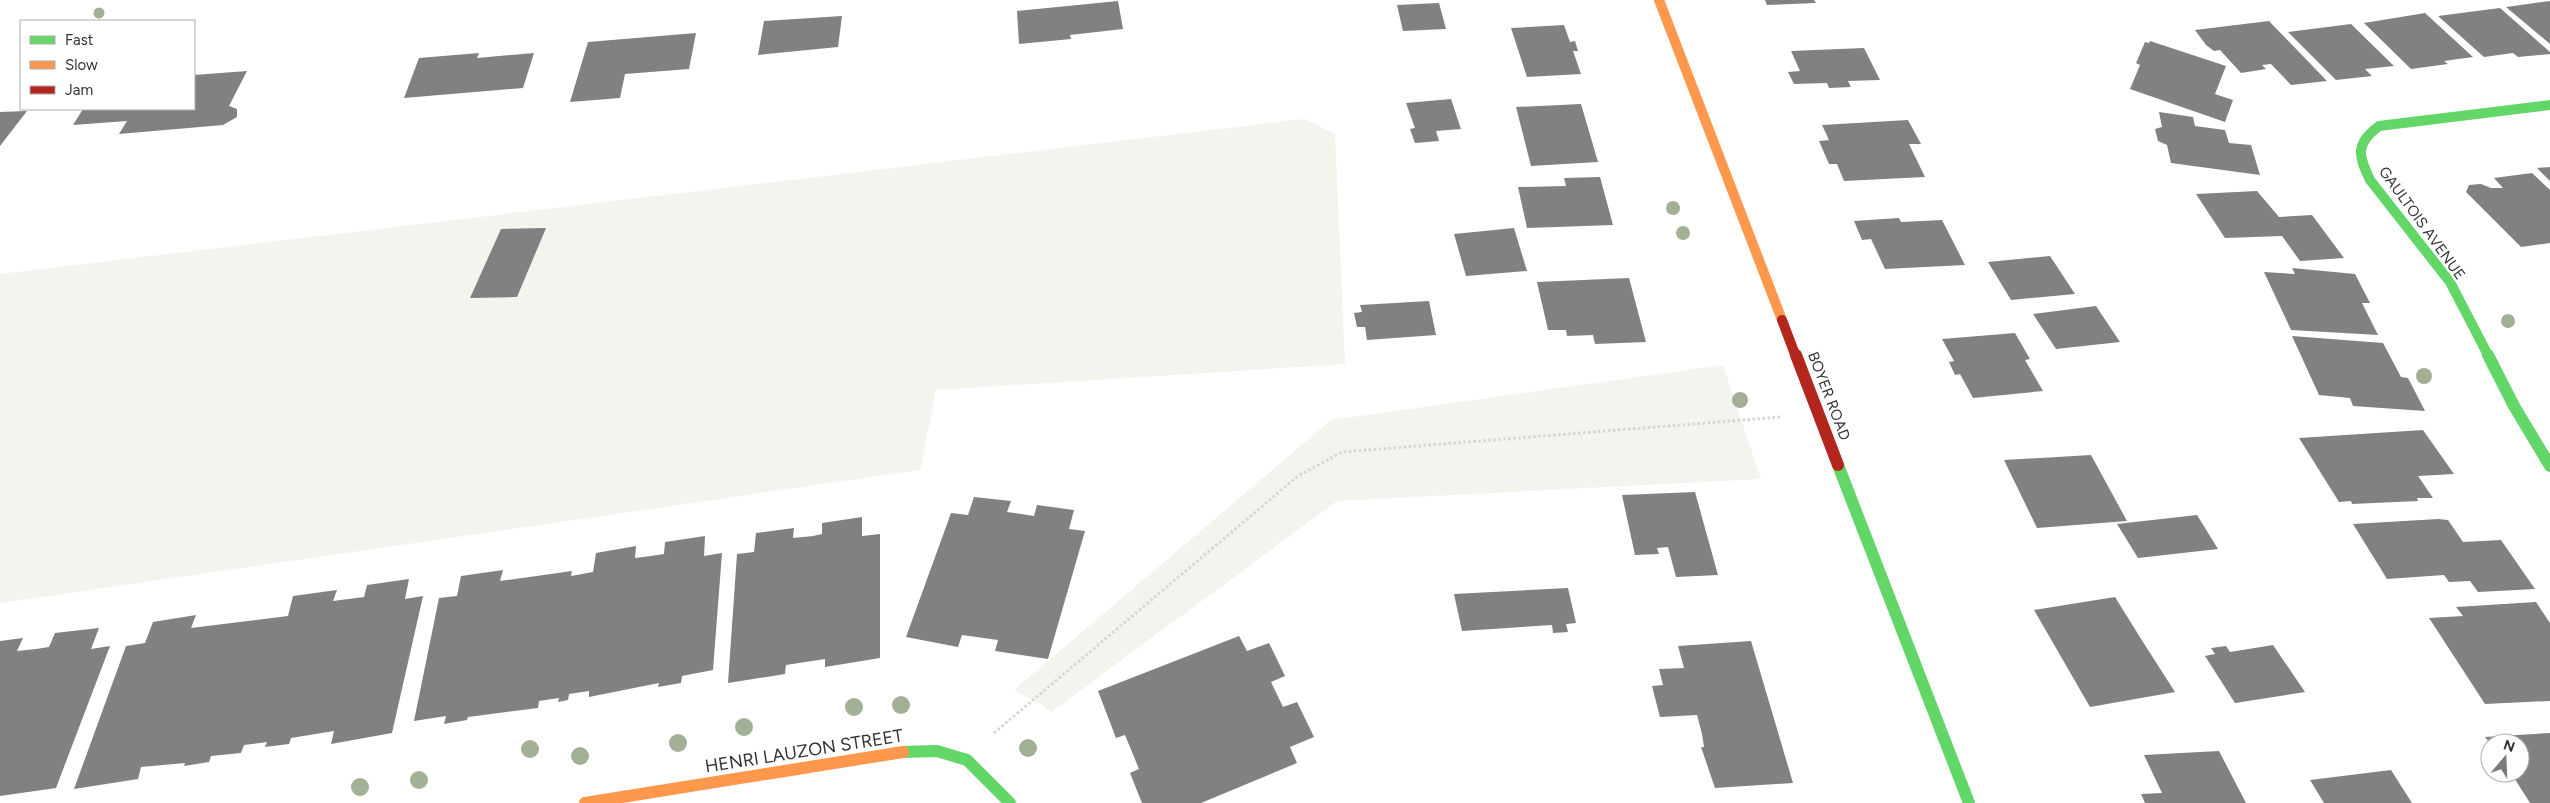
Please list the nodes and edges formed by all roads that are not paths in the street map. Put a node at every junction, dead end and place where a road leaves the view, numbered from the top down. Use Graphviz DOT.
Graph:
graph roads {
  1 [pos="1660,0"];
  2 [pos="2550,105"];
  3 [pos="2550,466"];
  4 [pos="585,803"];
  5 [pos="1010,803"];
  6 [pos="1970,803"];
  1 -- 6 [label="street, BOYER ROAD"];
  2 -- 3 [label="street, GAULTOIS AVENUE"];
  4 -- 5 [label="street, HENRI LAUZON STREET"];
}
